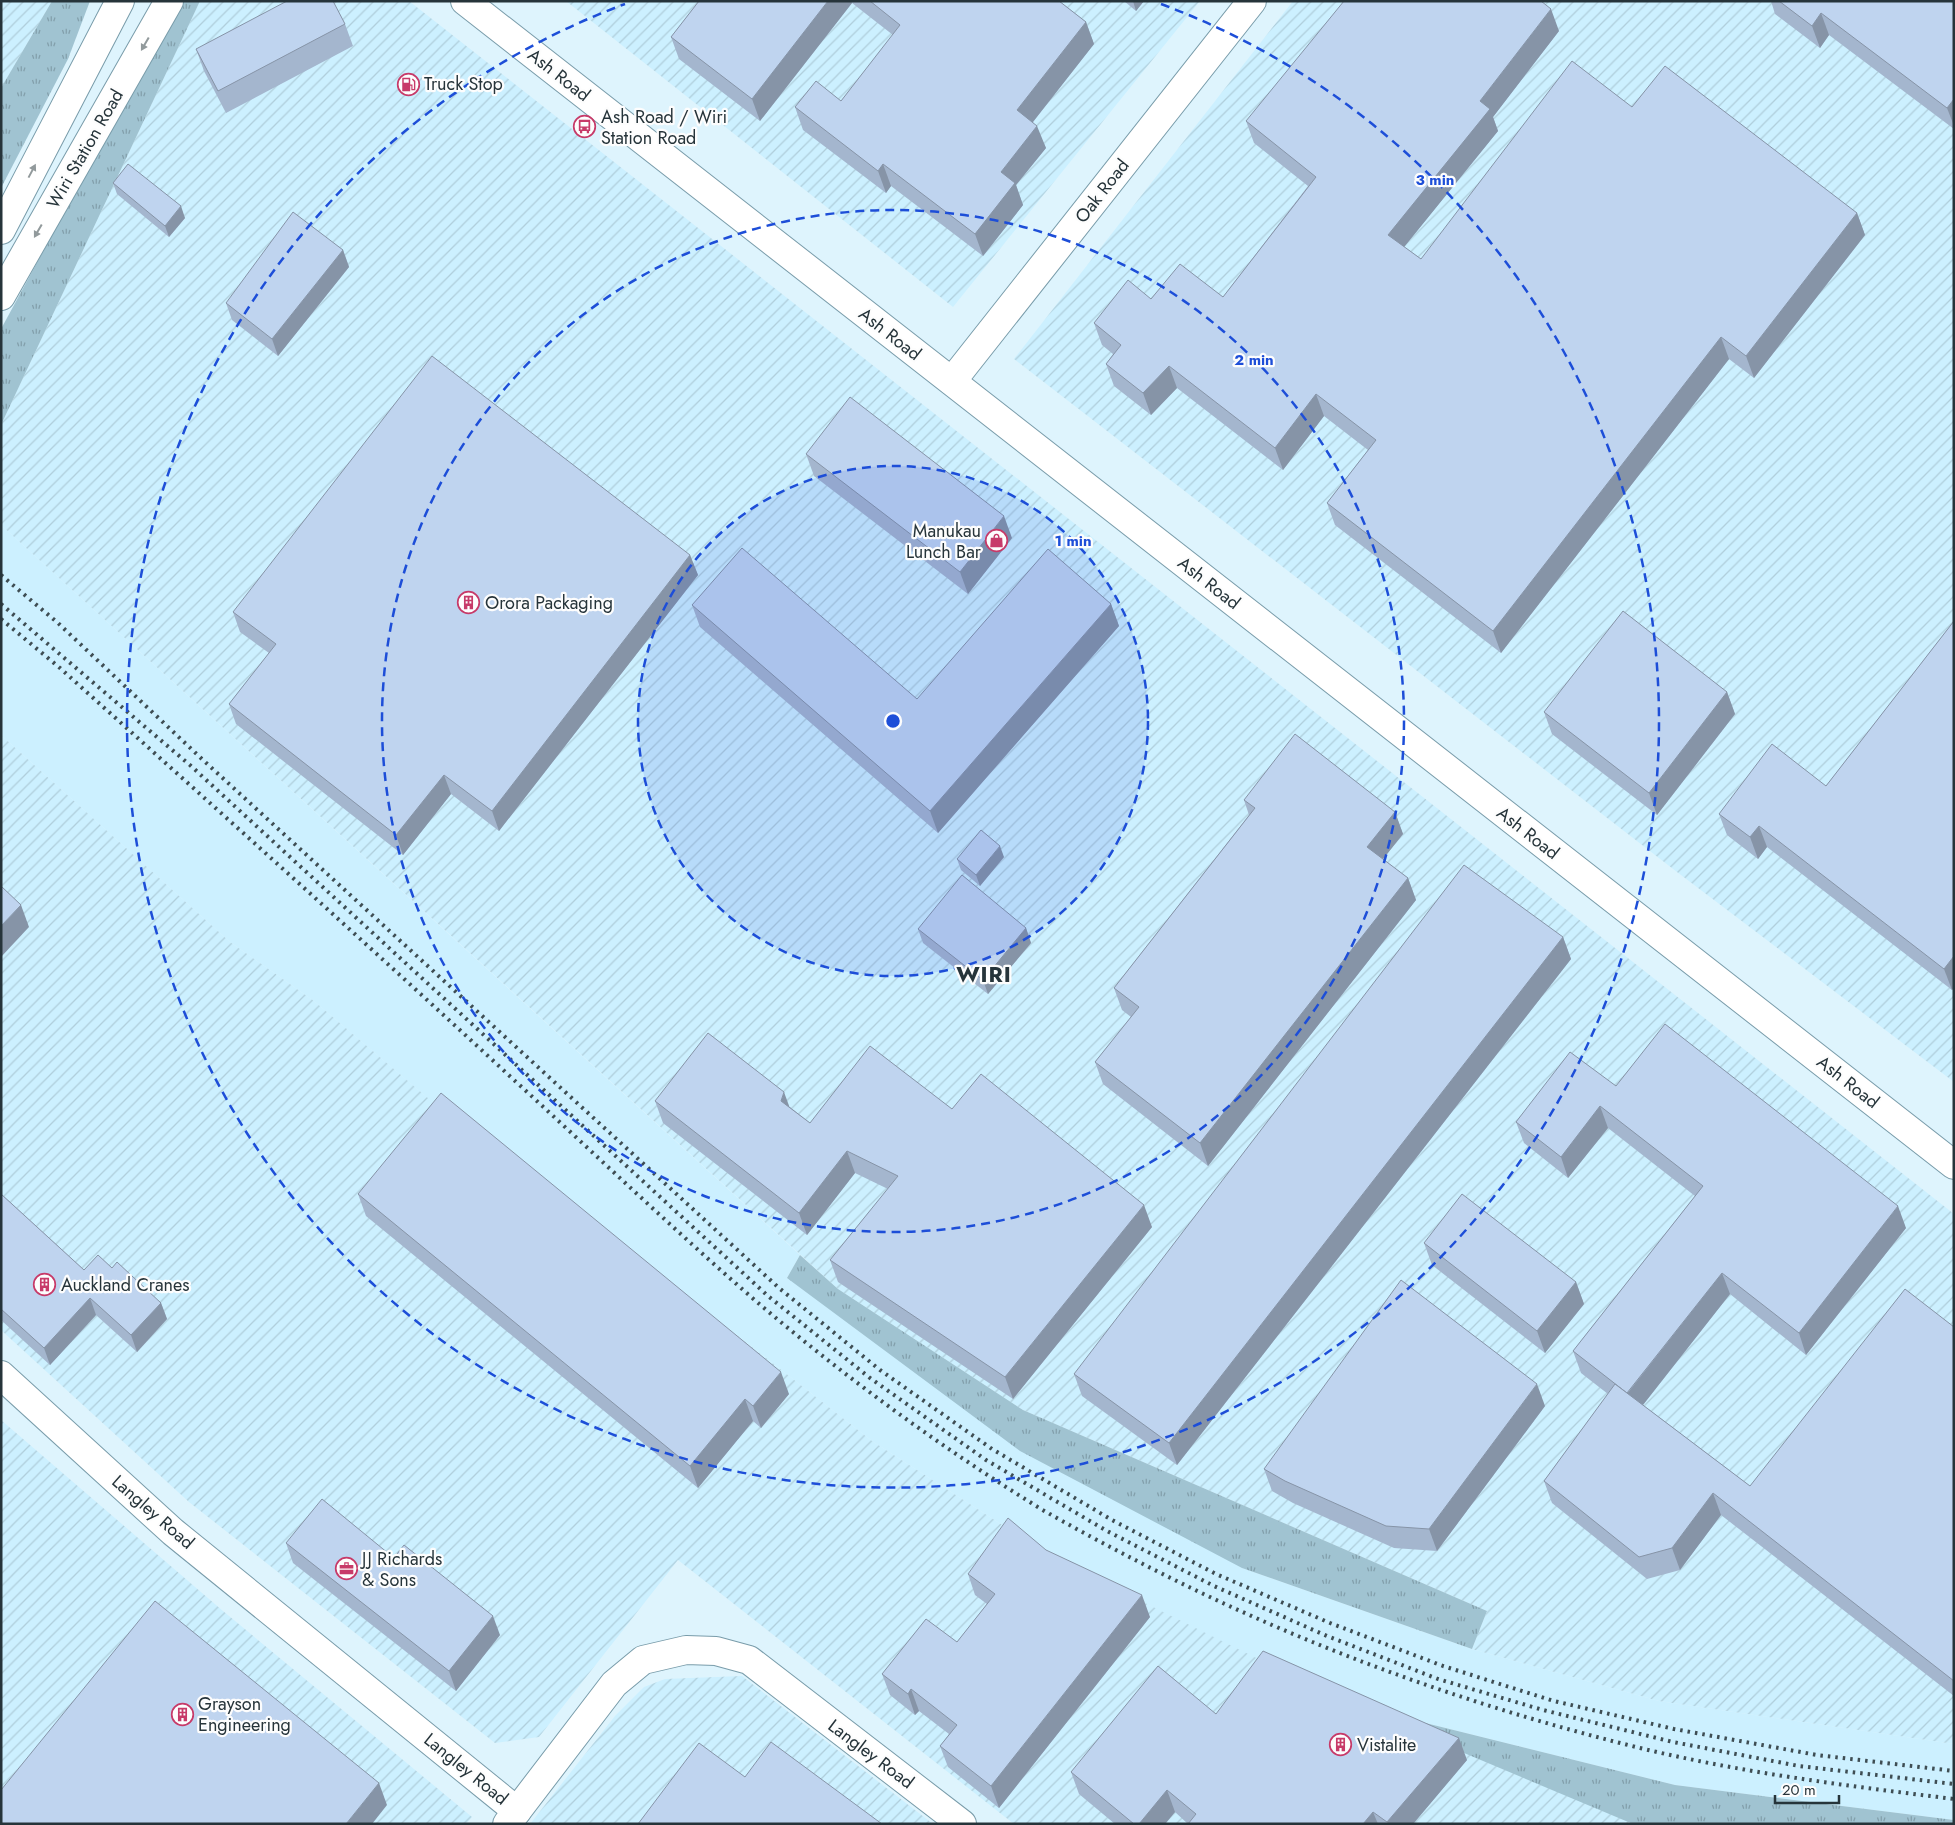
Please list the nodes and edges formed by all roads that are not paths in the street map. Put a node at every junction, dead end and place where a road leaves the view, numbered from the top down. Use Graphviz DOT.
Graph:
graph roads {
  1 [pos="120,1"];
  2 [pos="169,1"];
  3 [pos="465,1"];
  4 [pos="1252,1"];
  5 [pos="1,230"];
  6 [pos="1,296"];
  7 [pos="952,381"];
  8 [pos="1954,1164"];
  9 [pos="1,1375"];
  10 [pos="512,1817"];
  11 [pos="962,1824"];
  5 -- 1 [label="main road, Wiri Station Road, one-way"];
  2 -- 6 [label="main road, Wiri Station Road, one-way"];
  3 -- 7 [label="main road, Ash Road"];
  4 -- 7 [label="main road, Oak Road"];
  7 -- 8 [label="main road, Ash Road"];
  9 -- 10 [label="main road, Langley Road"];
  10 -- 11 [label="main road, Langley Road"];
}
